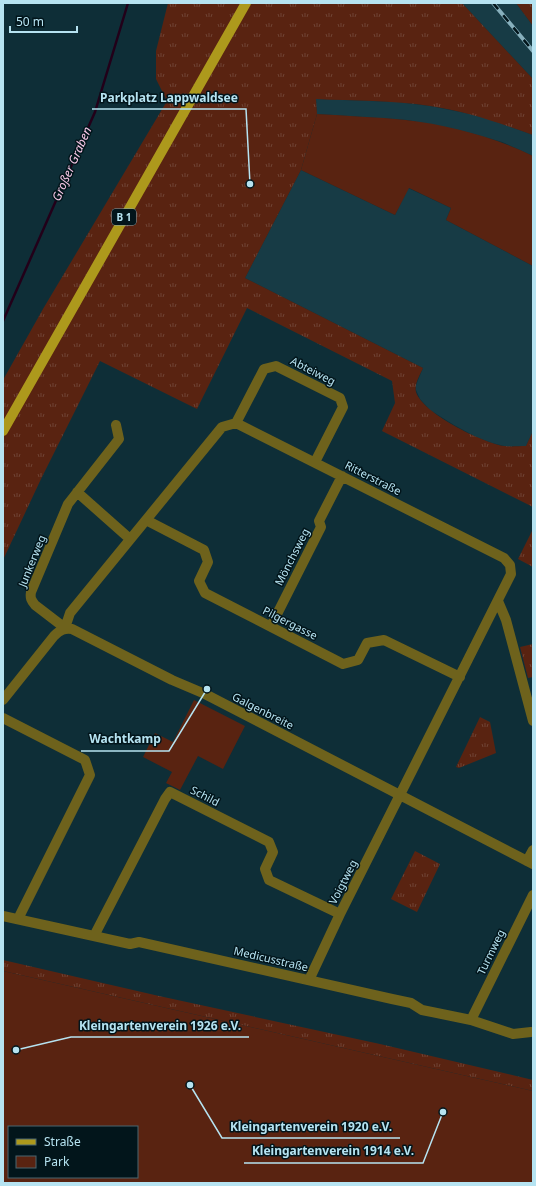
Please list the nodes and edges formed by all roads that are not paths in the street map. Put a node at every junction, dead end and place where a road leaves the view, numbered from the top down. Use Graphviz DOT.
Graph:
graph roads {
  1 [pos="246,3"];
  2 [pos="236,423"];
  3 [pos="116,425"];
  4 [pos="3,431"];
  5 [pos="315,462"];
  6 [pos="342,476"];
  7 [pos="77,492"];
  8 [pos="146,520"];
  9 [pos="130,539"];
  10 [pos="498,601"];
  11 [pos="271,626"];
  12 [pos="65,628"];
  13 [pos="460,676"];
  14 [pos="3,700"];
  15 [pos="3,718"];
  16 [pos="533,721"];
  17 [pos="400,795"];
  18 [pos="533,850"];
  19 [pos="530,862"];
  20 [pos="533,895"];
  21 [pos="340,914"];
  22 [pos="3,916"];
  23 [pos="18,919"];
  24 [pos="94,936"];
  25 [pos="309,980"];
  26 [pos="471,1020"];
  27 [pos="531,1032"];
  1 -- 4 [label="main road, B 1"];
  2 -- 5 [label="street, Ritterstraße"];
  2 -- 5 [label="street, Abteiweg"];
  2 -- 8 [label="street"];
  3 -- 7 [label="street, Junkerweg"];
  5 -- 6 [label="street, Ritterstraße"];
  6 -- 10 [label="street, Ritterstraße"];
  6 -- 11 [label="street, Mönchsweg"];
  7 -- 9 [label="street"];
  7 -- 12 [label="street, Junkerweg"];
  8 -- 9 [label="street"];
  8 -- 11 [label="street, Pilgergasse"];
  9 -- 12 [label="street"];
  10 -- 13 [label="street, Ritterstraße"];
  10 -- 16 [label="street"];
  11 -- 13 [label="street, Pilgergasse"];
  12 -- 14 [label="street"];
  12 -- 17 [label="street, Galgenbreite"];
  13 -- 17 [label="street, Ritterstraße"];
  15 -- 23 [label="street"];
  17 -- 19 [label="street, Galgenbreite"];
  17 -- 21 [label="street, Voigtweg"];
  18 -- 19 [label="street"];
  20 -- 26 [label="street, Turmweg"];
  21 -- 24 [label="street, Schild"];
  21 -- 25 [label="street, Voigtweg"];
  22 -- 23 [label="street, Medicusstraße"];
  23 -- 24 [label="street, Medicusstraße"];
  24 -- 25 [label="street, Medicusstraße"];
  25 -- 26 [label="street, Medicusstraße"];
  26 -- 27 [label="street, Medicusstraße"];
}
